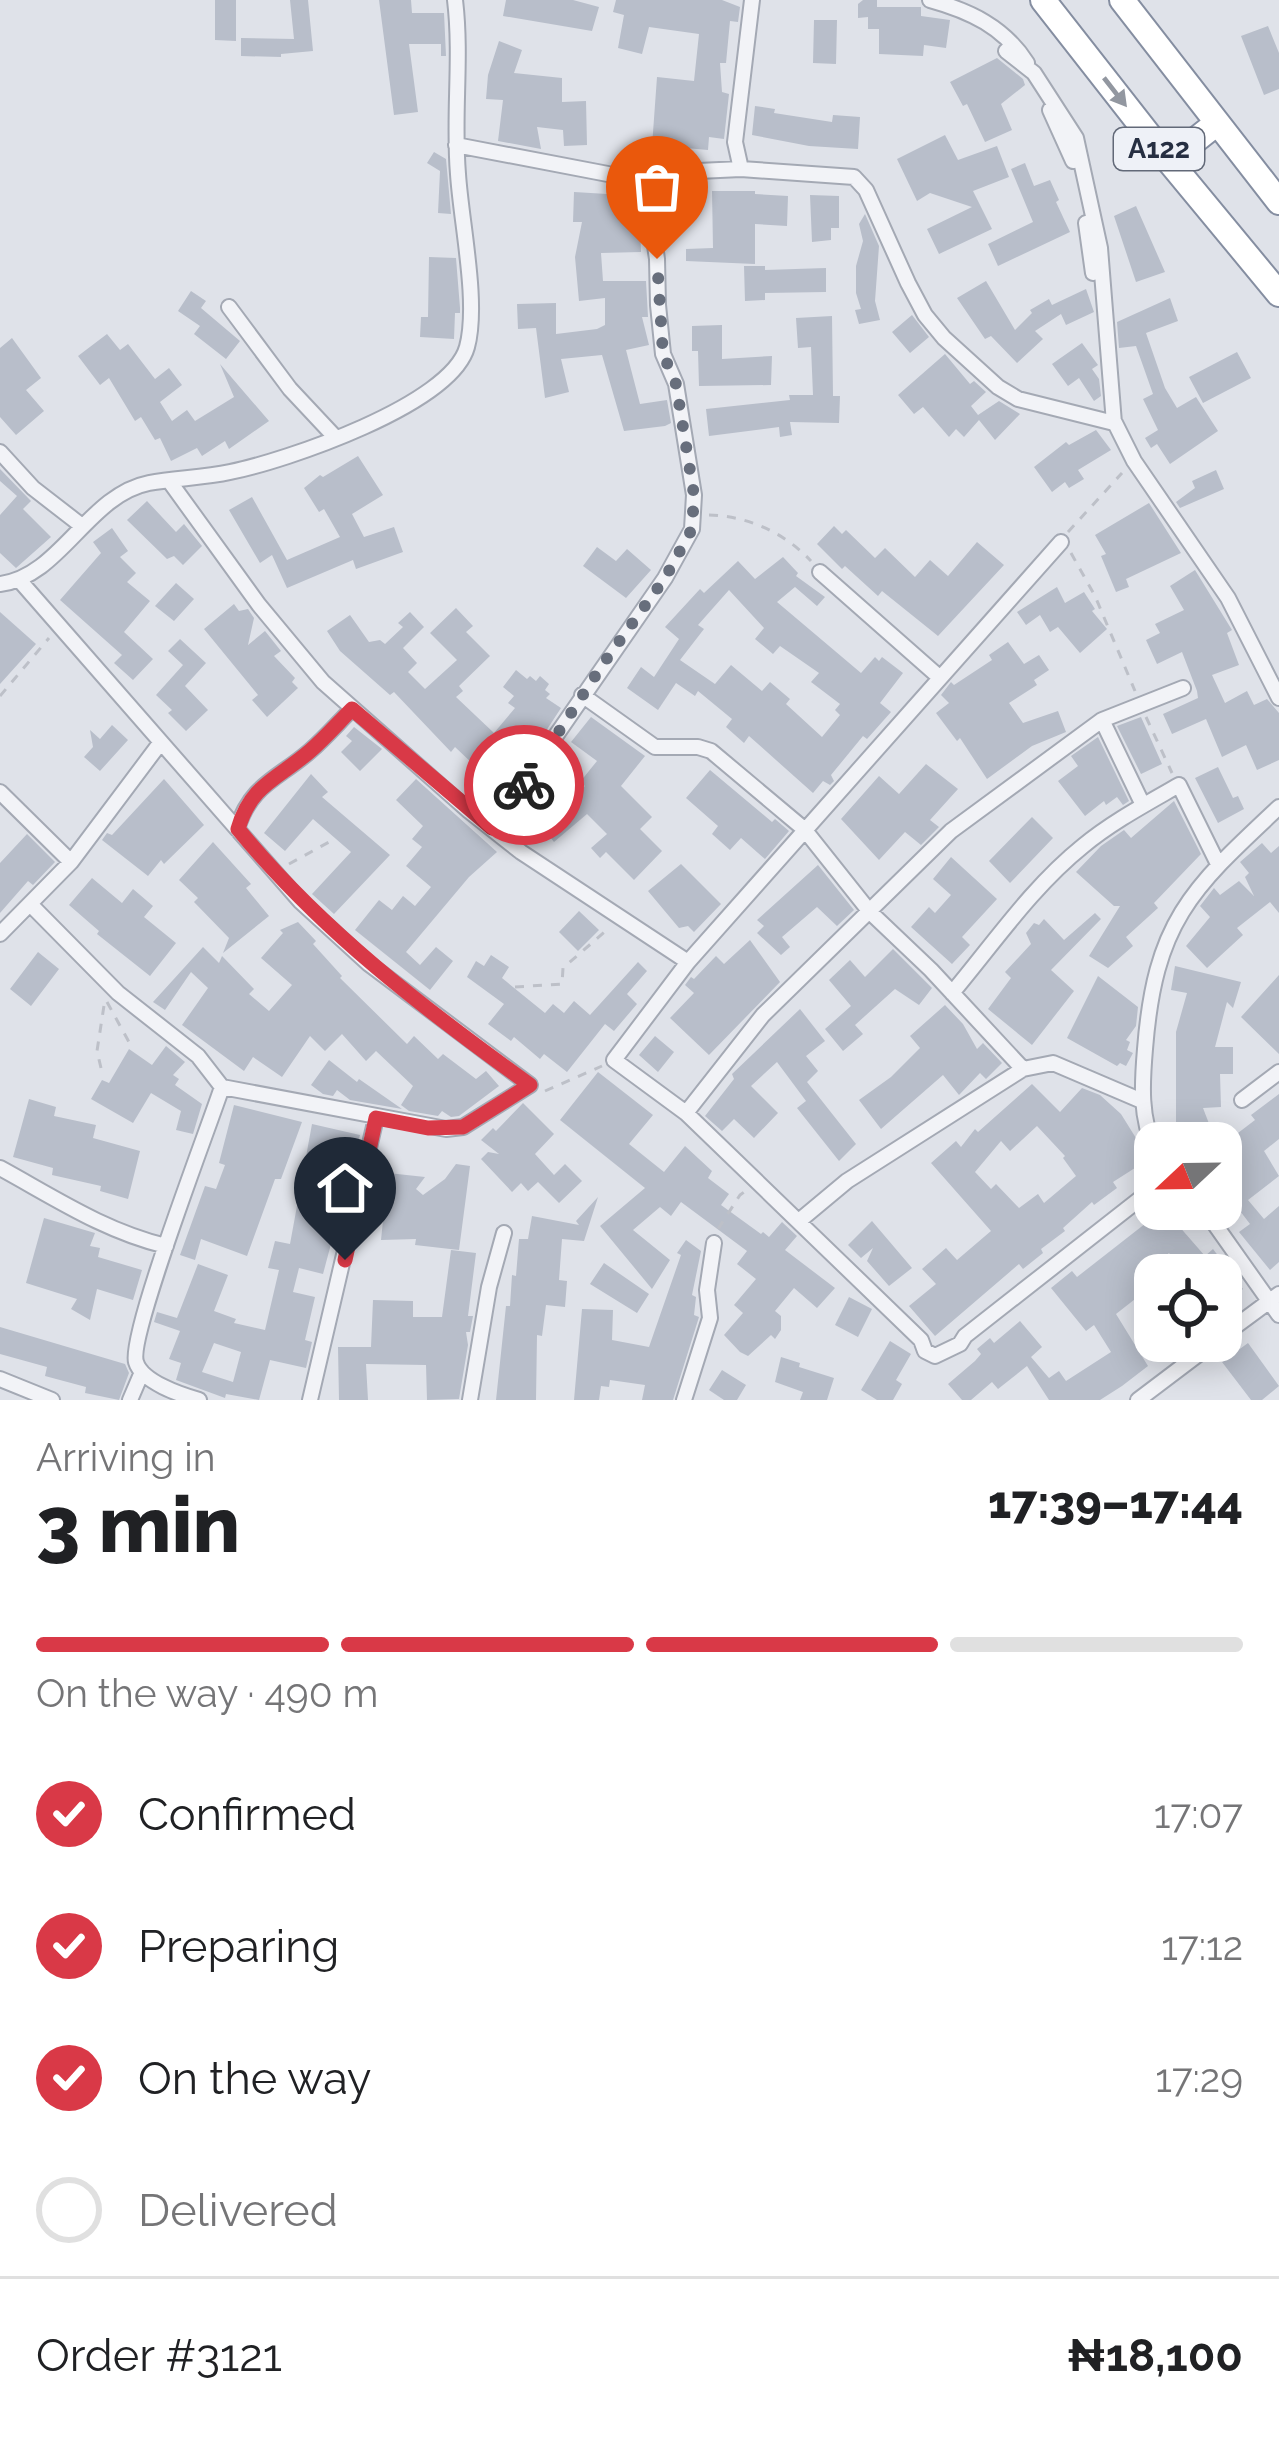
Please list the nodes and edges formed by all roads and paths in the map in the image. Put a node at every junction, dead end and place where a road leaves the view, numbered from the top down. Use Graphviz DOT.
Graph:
graph roads {
  1 [pos="455,0"];
  2 [pos="752,0"];
  3 [pos="930,0"];
  4 [pos="1043,0"];
  5 [pos="1122,0"];
  6 [pos="1006,51"];
  7 [pos="1034,73"];
  8 [pos="1217,123"];
  9 [pos="734,142"];
  10 [pos="457,145"];
  11 [pos="1168,161"];
  12 [pos="719,170"];
  13 [pos="741,170"];
  14 [pos="664,175"];
  15 [pos="1279,202"];
  16 [pos="1279,294"];
  17 [pos="229,307"];
  18 [pos="1114,423"];
  19 [pos="335,437"];
  20 [pos="0,452"];
  21 [pos="1135,461"];
  22 [pos="170,482"];
  23 [pos="696,514"];
  24 [pos="82,526"];
  25 [pos="1061,542"];
  26 [pos="820,572"];
  27 [pos="21,582"];
  28 [pos="0,584"];
  29 [pos="59,625"];
  30 [pos="938,676"];
  31 [pos="1183,688"];
  32 [pos="582,695"];
  33 [pos="0,696"];
  34 [pos="1279,698"];
  35 [pos="1140,703"];
  36 [pos="352,709"];
  37 [pos="1102,720"];
  38 [pos="161,742"];
  39 [pos="1179,785"];
  40 [pos="0,792"];
  41 [pos="1142,803"];
  42 [pos="1279,807"];
  43 [pos="492,828"];
  44 [pos="238,829"];
  45 [pos="804,829"];
  46 [pos="328,842"];
  47 [pos="262,859"];
  48 [pos="70,862"];
  49 [pos="1218,864"];
  50 [pos="32,906"];
  51 [pos="870,912"];
  52 [pos="617,919"];
  53 [pos="0,934"];
  54 [pos="688,962"];
  55 [pos="515,987"];
  56 [pos="108,992"];
  57 [pos="952,993"];
  58 [pos="129,1042"];
  59 [pos="614,1060"];
  60 [pos="101,1068"];
  61 [pos="1024,1069"];
  62 [pos="1279,1072"];
  63 [pos="530,1085"];
  64 [pos="222,1087"];
  65 [pos="1242,1100"];
  66 [pos="1142,1101"];
  67 [pos="686,1113"];
  68 [pos="376,1118"];
  69 [pos="1148,1122"];
  70 [pos="0,1168"];
  71 [pos="759,1182"];
  72 [pos="1134,1203"];
  73 [pos="799,1221"];
  74 [pos="1221,1230"];
  75 [pos="504,1233"];
  76 [pos="714,1243"];
  77 [pos="166,1246"];
  78 [pos="1275,1297"];
  79 [pos="1279,1316"];
  80 [pos="1242,1321"];
  81 [pos="1188,1362"];
  82 [pos="142,1372"];
  83 [pos="0,1379"];
  84 [pos="52,1400"];
  85 [pos="130,1400"];
  86 [pos="199,1400"];
  87 [pos="310,1400"];
  88 [pos="470,1400"];
  89 [pos="684,1400"];
  90 [pos="1138,1400"];
  1 -- 10 [label="street"];
  2 -- 9 [label="street"];
  3 -- 7 [label="street"];
  4 -- 11 [label="highway, A122, one-way"];
  5 -- 8 [label="highway, A122"];
  6 -- 7 [label="street"];
  7 -- 18 [label="street"];
  8 -- 11 [label="highway"];
  8 -- 15 [label="highway, A122"];
  9 -- 12 [label="street"];
  9 -- 13 [label="street"];
  10 -- 14 [label="street"];
  10 -- 19 [label="street"];
  11 -- 16 [label="highway, A122"];
  12 -- 13 [label="street"];
  12 -- 14 [label="street"];
  13 -- 18 [label="street"];
  14 -- 23 [label="street"];
  17 -- 19 [label="street"];
  18 -- 21 [label="street"];
  19 -- 22 [label="street"];
  20 -- 24 [label="street"];
  21 -- 25 [label="path"];
  21 -- 34 [label="street"];
  22 -- 24 [label="street"];
  22 -- 36 [label="street"];
  23 -- 26 [label="path"];
  23 -- 32 [label="street"];
  24 -- 27 [label="street"];
  25 -- 30 [label="street"];
  25 -- 35 [label="path"];
  26 -- 30 [label="street"];
  27 -- 28 [label="street"];
  27 -- 29 [label="street"];
  29 -- 33 [label="path"];
  29 -- 38 [label="street"];
  30 -- 45 [label="street"];
  31 -- 35 [label="street"];
  32 -- 43 [label="street"];
  32 -- 45 [label="street"];
  35 -- 37 [label="street"];
  35 -- 39 [label="path"];
  36 -- 43 [label="street"];
  36 -- 44 [label="street"];
  37 -- 41 [label="street"];
  37 -- 51 [label="street"];
  38 -- 44 [label="street"];
  38 -- 48 [label="street"];
  39 -- 49 [label="street"];
  39 -- 57 [label="street"];
  40 -- 48 [label="street"];
  42 -- 49 [label="street"];
  43 -- 52 [label="street"];
  44 -- 47 [label="street"];
  45 -- 51 [label="street"];
  45 -- 54 [label="street"];
  46 -- 47 [label="path"];
  47 -- 63 [label="street"];
  48 -- 50 [label="street"];
  49 -- 66 [label="street"];
  50 -- 53 [label="street"];
  50 -- 56 [label="street"];
  51 -- 57 [label="street"];
  51 -- 67 [label="street"];
  52 -- 54 [label="street"];
  52 -- 55 [label="path"];
  54 -- 59 [label="street"];
  56 -- 58 [label="path"];
  56 -- 60 [label="path"];
  56 -- 64 [label="street"];
  57 -- 61 [label="street"];
  59 -- 63 [label="path"];
  59 -- 67 [label="street"];
  61 -- 66 [label="street"];
  61 -- 73 [label="street"];
  62 -- 65 [label="street"];
  63 -- 68 [label="street"];
  64 -- 68 [label="street"];
  64 -- 77 [label="street"];
  66 -- 69 [label="street"];
  67 -- 71 [label="street"];
  68 -- 87 [label="street"];
  70 -- 77 [label="street"];
  71 -- 73 [label="street"];
  71 -- 76 [label="path"];
  72 -- 73 [label="street"];
  74 -- 78 [label="street"];
  75 -- 88 [label="street"];
  76 -- 89 [label="street"];
  77 -- 82 [label="street"];
  78 -- 79 [label="street"];
  78 -- 80 [label="street"];
  81 -- 90 [label="street"];
  82 -- 85 [label="street"];
  82 -- 86 [label="street"];
  83 -- 84 [label="street"];
}
